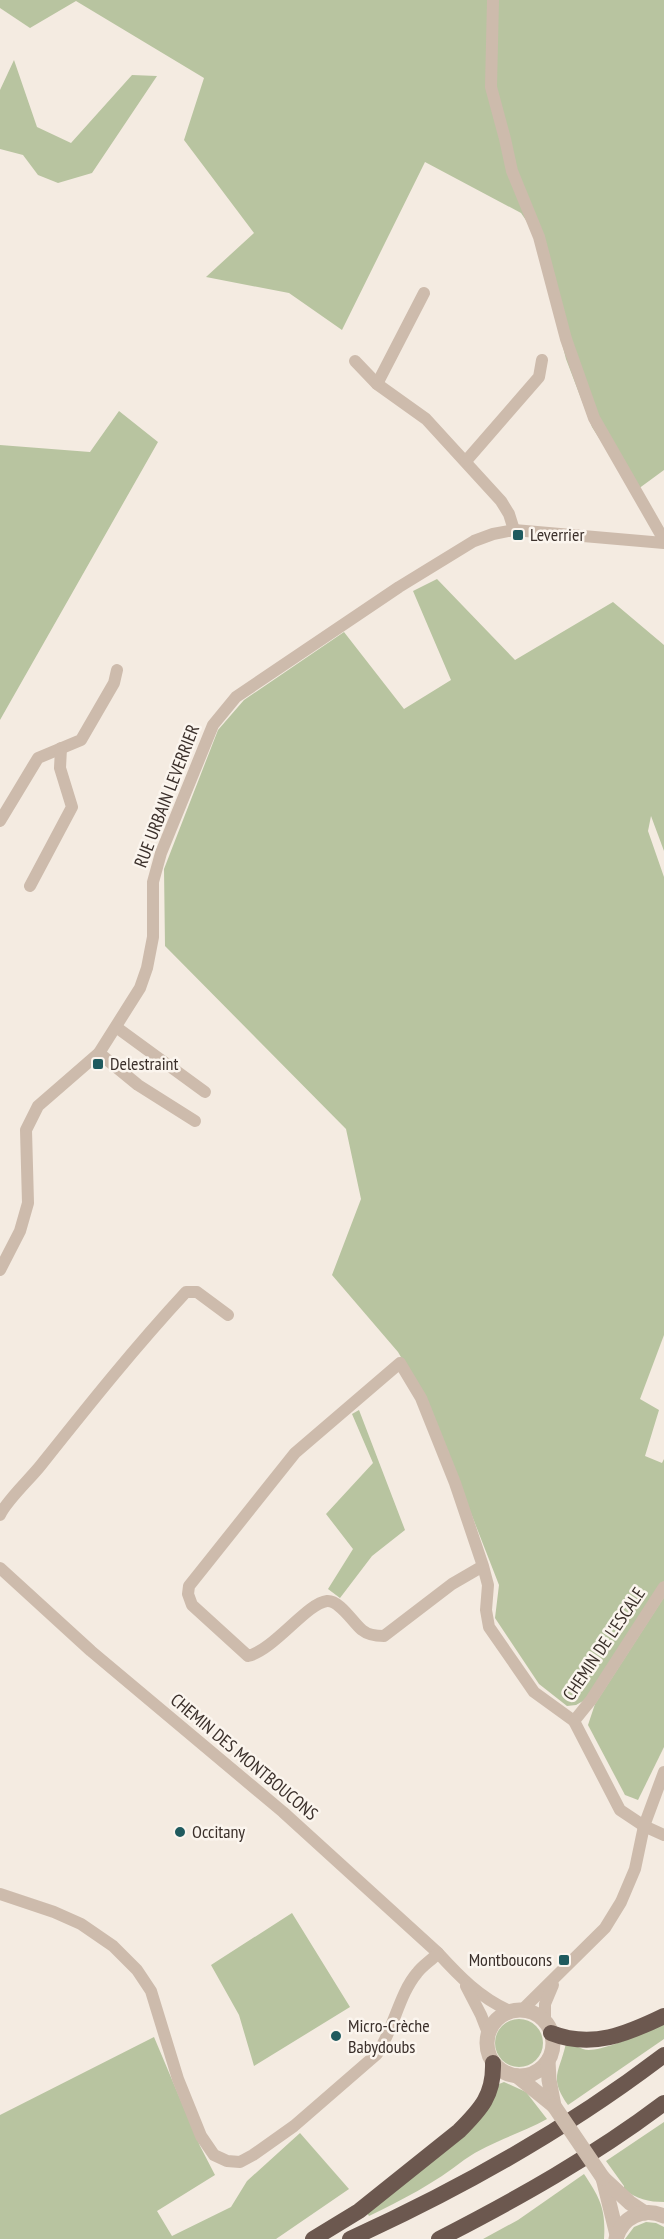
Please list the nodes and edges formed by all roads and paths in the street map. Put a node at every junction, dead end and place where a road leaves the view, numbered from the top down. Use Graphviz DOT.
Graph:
graph roads {
  1 [pos="493,0"];
  2 [pos="424,293"];
  3 [pos="542,360"];
  4 [pos="355,361"];
  5 [pos="377,384"];
  6 [pos="466,461"];
  7 [pos="514,530"];
  8 [pos="664,541"];
  9 [pos="117,670"];
  10 [pos="61,748"];
  11 [pos="0,821"];
  12 [pos="30,886"];
  13 [pos="116,1027"];
  14 [pos="99,1053"];
  15 [pos="205,1092"];
  16 [pos="195,1121"];
  17 [pos="0,1269"];
  18 [pos="228,1315"];
  19 [pos="0,1515"];
  20 [pos="483,1566"];
  21 [pos="0,1569"];
  22 [pos="664,1587"];
  23 [pos="574,1721"];
  24 [pos="664,1772"];
  25 [pos="644,1826"];
  26 [pos="664,1835"];
  27 [pos="0,1894"];
  28 [pos="438,1953"];
  29 [pos="460,1977"];
  30 [pos="555,1978"];
  31 [pos="516,2010"];
  32 [pos="664,2016"];
  33 [pos="548,2027"];
  34 [pos="488,2033"];
  35 [pos="664,2055"];
  36 [pos="548,2061"];
  37 [pos="493,2063"];
  38 [pos="518,2076"];
  39 [pos="664,2103"];
  40 [pos="554,2106"];
  41 [pos="603,2178"];
  42 [pos="645,2213"];
  43 [pos="664,2216"];
  44 [pos="616,2237"];
  45 [pos="313,2239"];
  46 [pos="350,2239"];
  47 [pos="439,2239"];
  1 -- 8 [label="street"];
  2 -- 5 [label="street"];
  3 -- 6 [label="street"];
  4 -- 5 [label="street"];
  5 -- 6 [label="street"];
  6 -- 7 [label="street"];
  7 -- 8 [label="street, RUE URBAIN LEVERRIER"];
  7 -- 13 [label="street, RUE URBAIN LEVERRIER"];
  9 -- 10 [label="street"];
  10 -- 11 [label="street"];
  10 -- 12 [label="street"];
  13 -- 14 [label="street, RUE URBAIN LEVERRIER"];
  13 -- 15 [label="street"];
  14 -- 16 [label="street"];
  14 -- 17 [label="street, RUE URBAIN LEVERRIER"];
  18 -- 19 [label="street"];
  20 -- 20 [label="street"];
  20 -- 23 [label="street"];
  21 -- 28 [label="street, CHEMIN DES MONTBOUCONS"];
  22 -- 23 [label="street, CHEMIN DE L'ESCALE"];
  23 -- 25 [label="street"];
  24 -- 25 [label="street"];
  25 -- 26 [label="street"];
  25 -- 30 [label="street"];
  27 -- 28 [label="street"];
  28 -- 29 [label="street, CHEMIN DES MONTBOUCONS"];
  29 -- 31 [label="street, CHEMIN DES MONTBOUCONS"];
  29 -- 34 [label="street, CHEMIN DES MONTBOUCONS"];
  30 -- 31 [label="street"];
  30 -- 33 [label="street"];
  31 -- 33 [label="street"];
  31 -- 34 [label="street"];
  32 -- 33 [label="highway"];
  33 -- 36 [label="street"];
  34 -- 37 [label="street"];
  35 -- 46 [label="highway"];
  36 -- 38 [label="street"];
  36 -- 40 [label="street"];
  37 -- 38 [label="street"];
  37 -- 45 [label="highway"];
  38 -- 40 [label="street"];
  39 -- 47 [label="highway"];
  40 -- 41 [label="street, bridge"];
  41 -- 42 [label="street"];
  41 -- 44 [label="street"];
  42 -- 43 [label="street"];
  42 -- 44 [label="street"];
}
